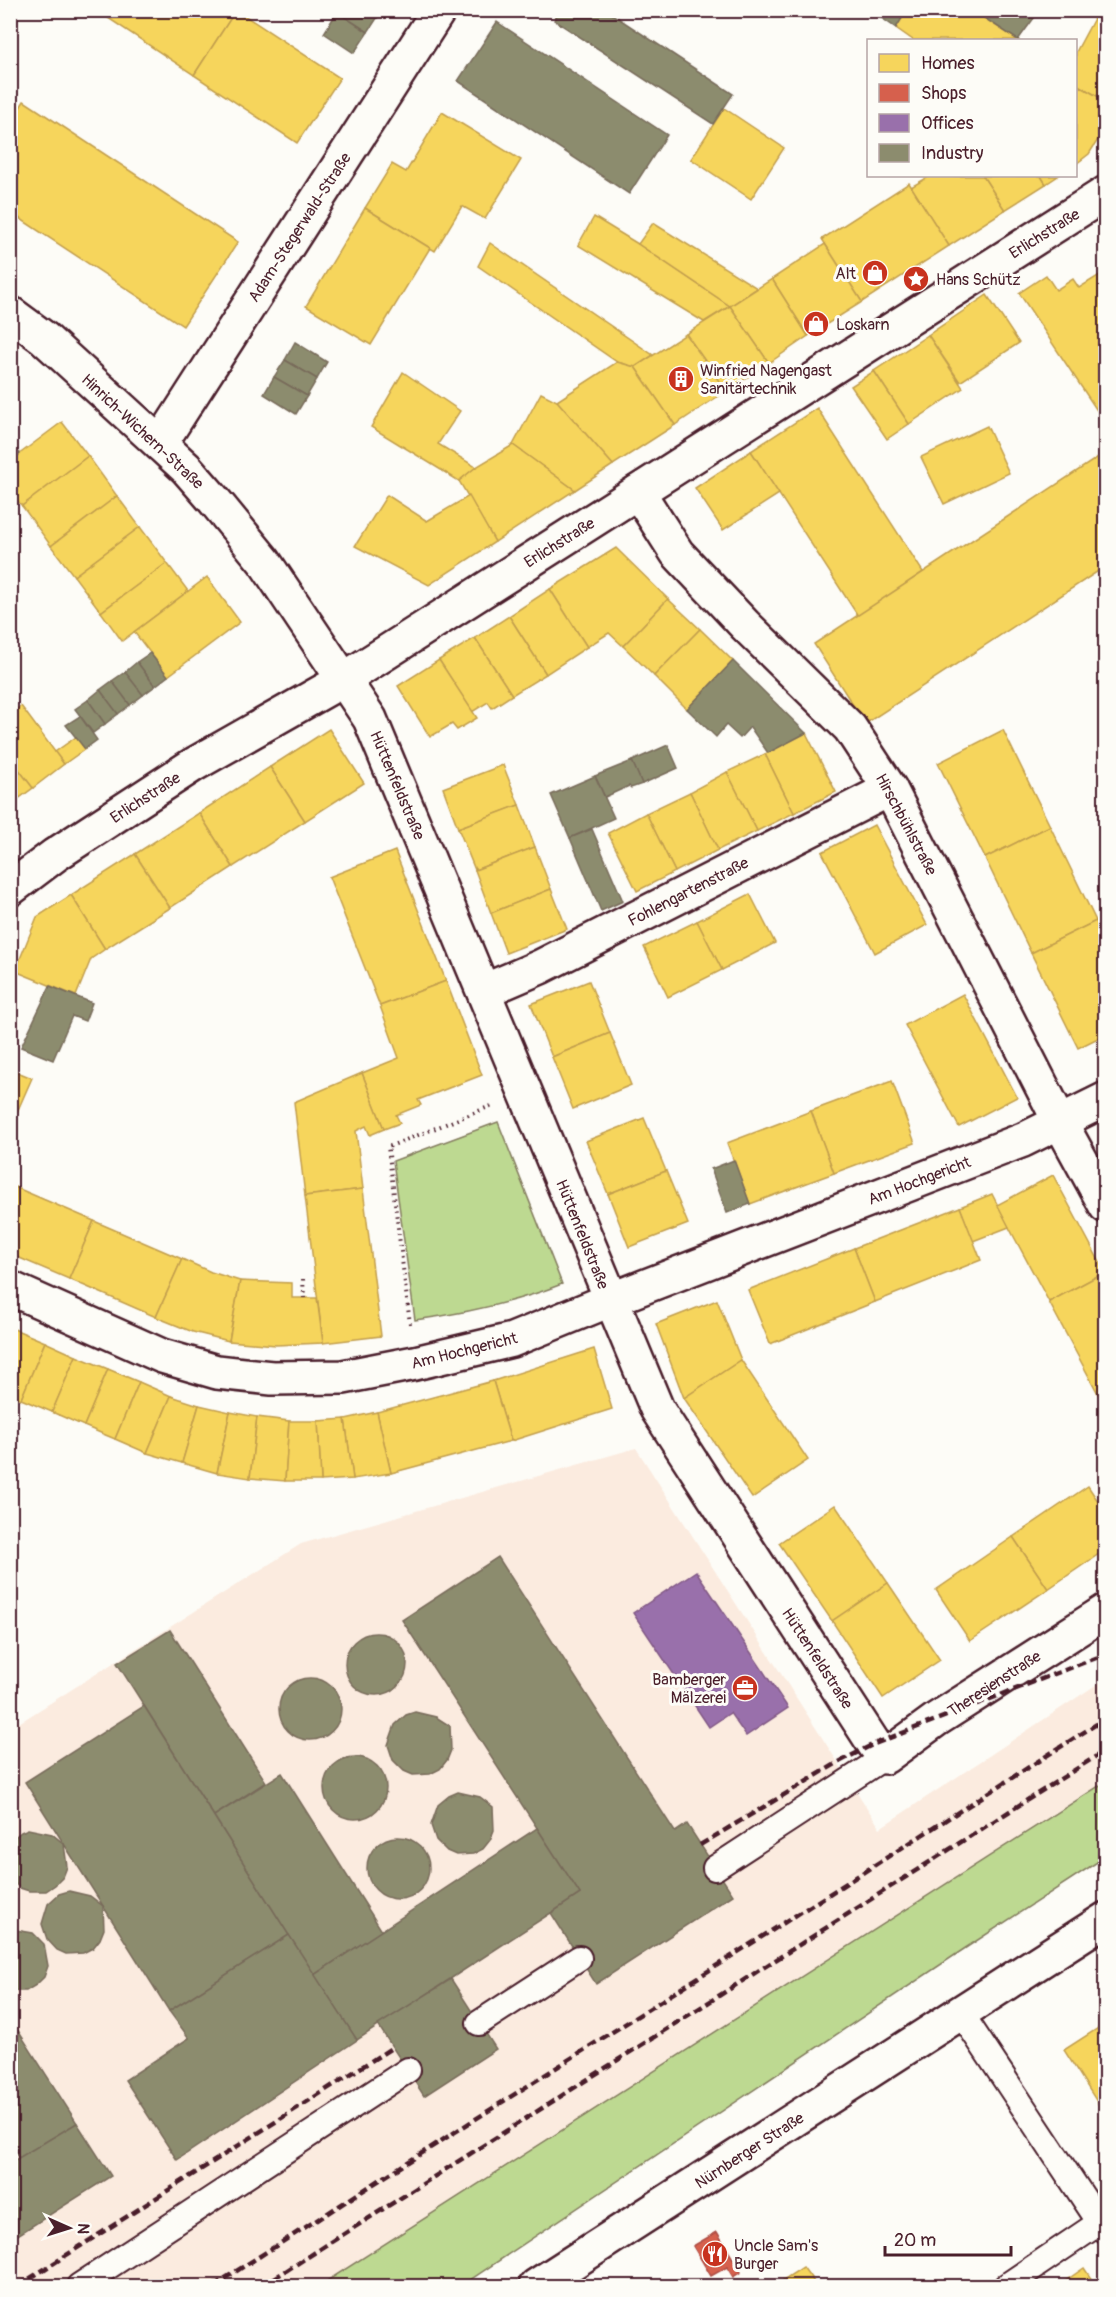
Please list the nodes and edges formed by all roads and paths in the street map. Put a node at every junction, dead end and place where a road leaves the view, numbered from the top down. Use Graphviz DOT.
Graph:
graph roads {
  1 [pos="439,10"];
  2 [pos="1106,193"];
  3 [pos="10,313"];
  4 [pos="160,444"];
  5 [pos="638,492"];
  6 [pos="343,680"];
  7 [pos="890,789"];
  8 [pos="10,889"];
  9 [pos="484,991"];
  10 [pos="525,1092"];
  11 [pos="1106,1099"];
  12 [pos="1060,1122"];
  13 [pos="1106,1206"];
  14 [pos="303,1279"];
  15 [pos="10,1288"];
  16 [pos="304,1298"];
  17 [pos="610,1300"];
  18 [pos="415,1363"];
  19 [pos="1106,1611"];
  20 [pos="885,1757"];
  21 [pos="715,1868"];
  22 [pos="1106,1919"];
  23 [pos="579,1958"];
  24 [pos="962,2013"];
  25 [pos="479,2023"];
  26 [pos="408,2070"];
  27 [pos="1102,2228"];
  28 [pos="79,2286"];
  29 [pos="536,2286"];
  30 [pos="1006,2286"];
  1 -- 4 [label="street, Adam-Stegerwald-Straße"];
  2 -- 5 [label="street, Erlichstraße"];
  3 -- 4 [label="street, Hinrich-Wichern-Straße"];
  4 -- 6 [label="street, Hinrich-Wichern-Straße"];
  5 -- 6 [label="street, Erlichstraße"];
  5 -- 7 [label="street, Hirschbühlstraße"];
  6 -- 8 [label="street, Erlichstraße"];
  6 -- 9 [label="street, Hüttenfeldstraße"];
  7 -- 9 [label="street, Fohlengartenstraße"];
  7 -- 12 [label="street, Hirschbühlstraße"];
  9 -- 10 [label="street, Hüttenfeldstraße"];
  10 -- 17 [label="street, Hüttenfeldstraße"];
  10 -- 18 [label="path"];
  11 -- 12 [label="street, Am Hochgericht"];
  12 -- 13 [label="street, Hirschbühlstraße"];
  12 -- 17 [label="street, Am Hochgericht"];
  14 -- 16 [label="path"];
  15 -- 18 [label="street, Am Hochgericht"];
  17 -- 18 [label="street, Am Hochgericht"];
  17 -- 20 [label="street, Hüttenfeldstraße"];
  19 -- 20 [label="street, Theresienstraße"];
  20 -- 21 [label="lane"];
  22 -- 24 [label="street, Nürnberger Straße"];
  23 -- 25 [label="lane"];
  24 -- 27 [label="lane"];
  24 -- 29 [label="street, Nürnberger Straße"];
  26 -- 28 [label="lane"];
  27 -- 30 [label="lane"];
}
